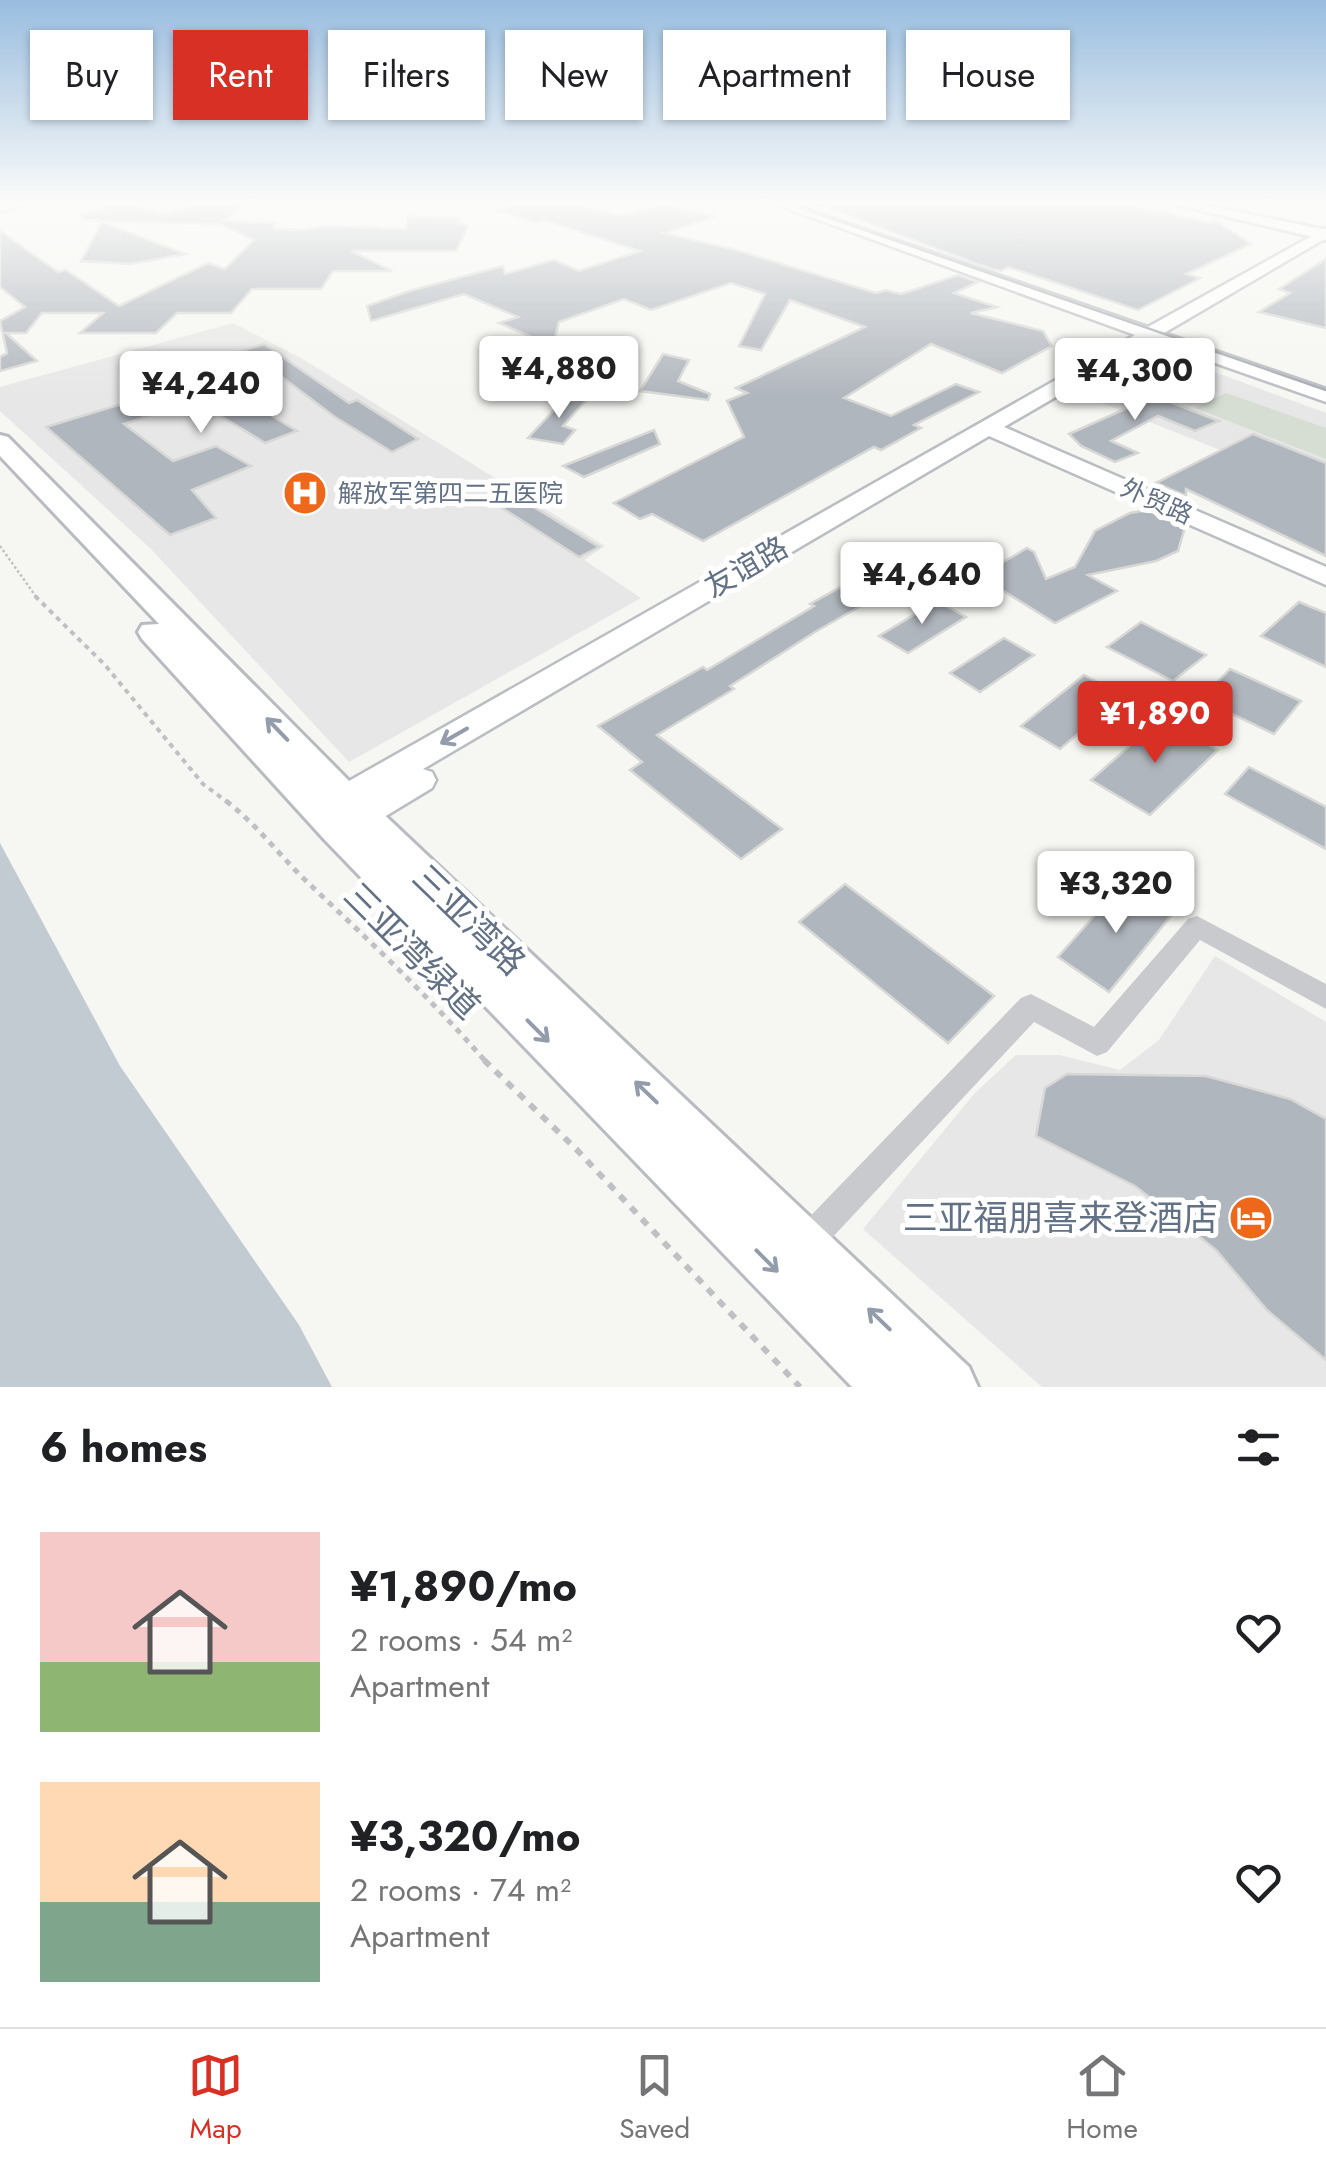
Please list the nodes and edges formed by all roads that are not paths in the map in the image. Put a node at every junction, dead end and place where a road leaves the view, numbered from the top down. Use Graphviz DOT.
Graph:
graph roads {
  1 [pos="961,268"];
  2 [pos="1271,268"];
  3 [pos="1156,338"];
  4 [pos="1326,396"];
  5 [pos="995,431"];
  6 [pos="0,442"];
  7 [pos="0,468"];
  8 [pos="1326,577"];
  9 [pos="341,814"];
  10 [pos="1326,996"];
  11 [pos="804,1245"];
  12 [pos="892,1387"];
  13 [pos="949,1387"];
  1 -- 3 [label="main road"];
  2 -- 3 [label="main road, 友谊路"];
  3 -- 4 [label="main road"];
  3 -- 5 [label="main road, 友谊路"];
  5 -- 8 [label="main road, 外贸路"];
  5 -- 9 [label="main road, 友谊路"];
  9 -- 6 [label="main road, 三亚湾路, one-way"];
  7 -- 9 [label="main road, 三亚湾路"];
  11 -- 9 [label="main road, 三亚湾路, one-way"];
  9 -- 12 [label="main road, 三亚湾路, one-way"];
  10 -- 11 [label="street"];
  13 -- 11 [label="main road, 三亚湾路, one-way"];
}
